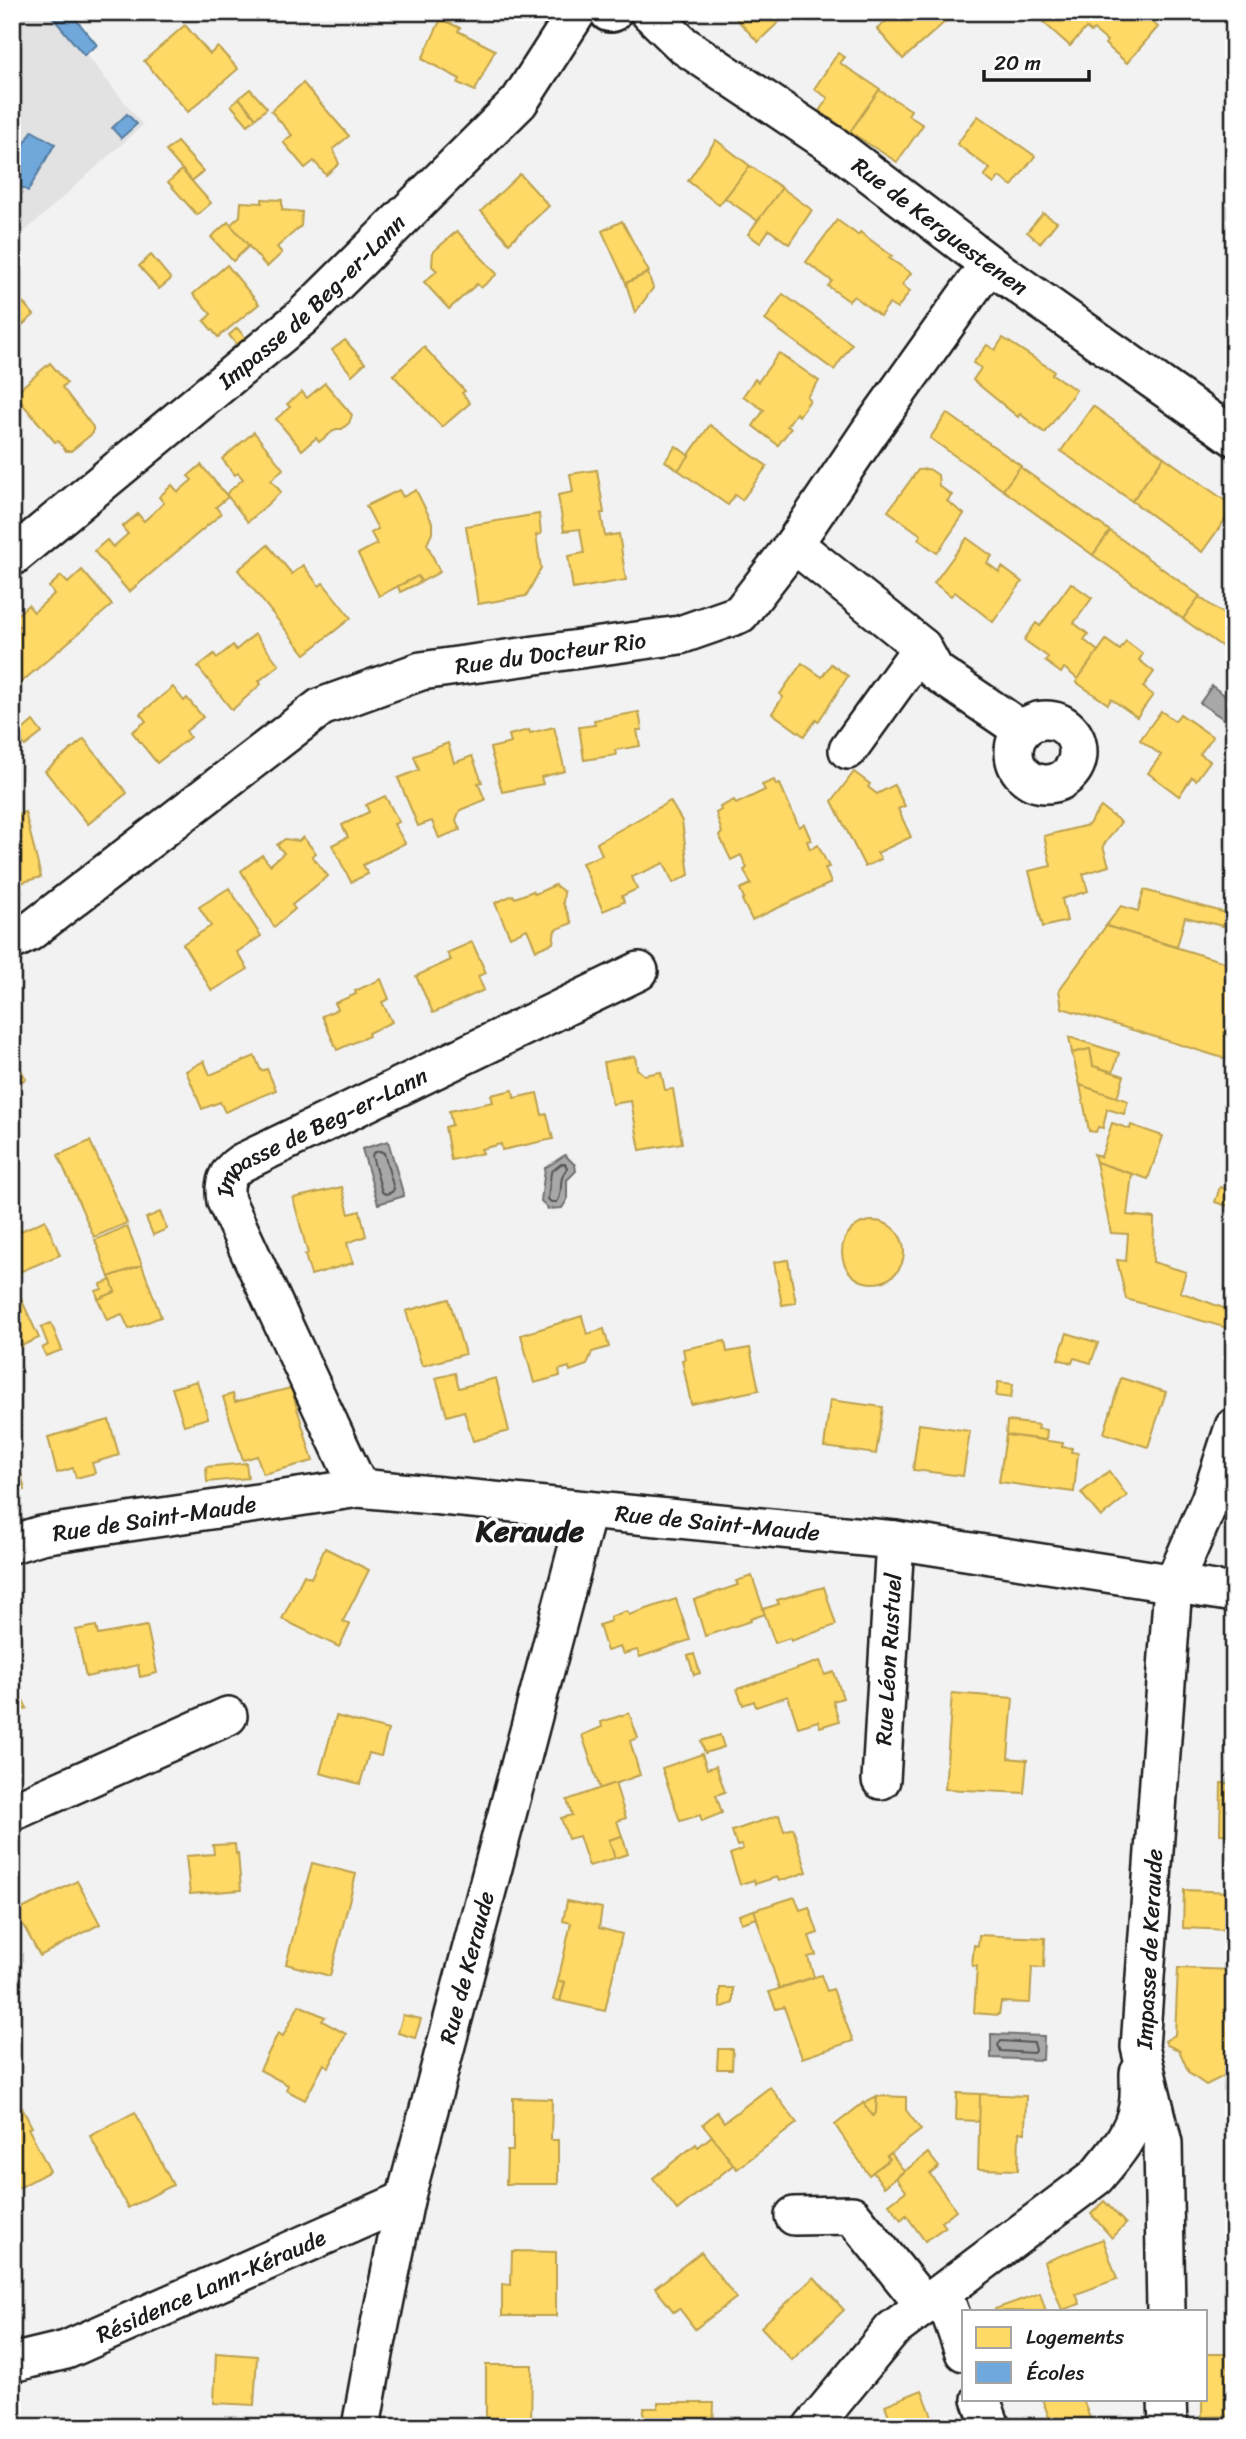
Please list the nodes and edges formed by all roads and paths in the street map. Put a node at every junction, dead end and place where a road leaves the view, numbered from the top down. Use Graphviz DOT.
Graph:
graph roads {
  1 [pos="577,12"];
  2 [pos="649,12"];
  3 [pos="989,264"];
  4 [pos="1234,437"];
  5 [pos="794,544"];
  6 [pos="12,557"];
  7 [pos="922,647"];
  8 [pos="1022,730"];
  9 [pos="848,750"];
  10 [pos="12,941"];
  11 [pos="639,971"];
  12 [pos="1234,1427"];
  13 [pos="359,1488"];
  14 [pos="587,1512"];
  15 [pos="895,1541"];
  16 [pos="12,1544"];
  17 [pos="1173,1585"];
  18 [pos="1234,1593"];
  19 [pos="229,1716"];
  20 [pos="881,1780"];
  21 [pos="12,1812"];
  22 [pos="1140,2047"];
  23 [pos="405,2200"];
  24 [pos="794,2216"];
  25 [pos="934,2299"];
  26 [pos="1166,2310"];
  27 [pos="962,2348"];
  28 [pos="12,2362"];
  29 [pos="981,2400"];
  30 [pos="1167,2400"];
  31 [pos="361,2427"];
  32 [pos="812,2427"];
  33 [pos="991,2427"];
  34 [pos="1168,2427"];
  1 -- 6 [label="street, Impasse de Beg-er-Lann"];
  2 -- 3 [label="street, Rue de Kerguestenen"];
  3 -- 4 [label="street, Rue de Kerguestenen"];
  3 -- 5 [label="street, Rue du Docteur Rio"];
  5 -- 7 [label="street"];
  5 -- 10 [label="street, Rue du Docteur Rio"];
  7 -- 8 [label="street"];
  7 -- 9 [label="street"];
  11 -- 13 [label="street, Impasse de Beg-er-Lann"];
  12 -- 17 [label="street"];
  13 -- 14 [label="street, Rue de Saint-Maude"];
  13 -- 16 [label="street, Rue de Saint-Maude"];
  14 -- 15 [label="street, Rue de Saint-Maude"];
  14 -- 23 [label="street, Rue de Keraude"];
  15 -- 17 [label="street, Rue de Saint-Maude"];
  15 -- 20 [label="street, Rue Léon Rustuel"];
  17 -- 18 [label="street, Rue de Saint-Maude"];
  17 -- 22 [label="street, Impasse de Keraude"];
  19 -- 21 [label="street"];
  22 -- 25 [label="street"];
  22 -- 26 [label="street, Impasse de Keraude"];
  23 -- 28 [label="street, Résidence Lann-Kéraude"];
  23 -- 31 [label="street, Rue de Keraude"];
  24 -- 25 [label="street"];
  25 -- 27 [label="street"];
  25 -- 32 [label="street"];
  29 -- 33 [label="street"];
  30 -- 34 [label="street"];
}
